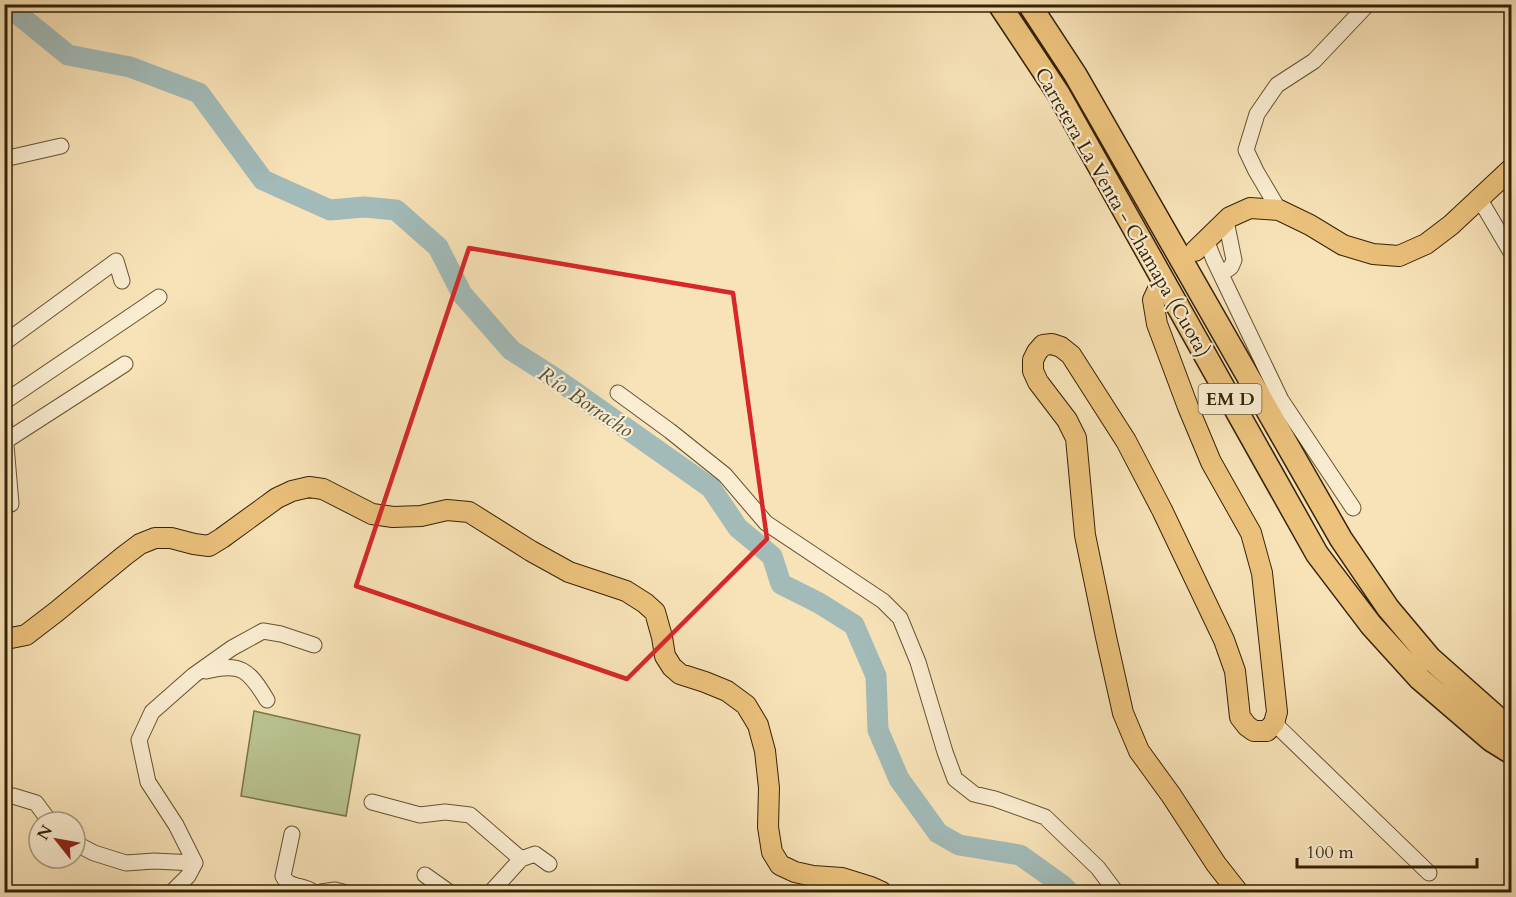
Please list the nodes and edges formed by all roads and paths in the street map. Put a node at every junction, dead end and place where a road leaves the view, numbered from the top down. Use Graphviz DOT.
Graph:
graph roads {
  1 [pos="999,4"];
  2 [pos="1029,4"];
  3 [pos="1368,4"];
  4 [pos="61,146"];
  5 [pos="4,159"];
  6 [pos="1512,168"];
  7 [pos="1479,198"];
  8 [pos="1279,210"];
  9 [pos="1226,221"];
  10 [pos="1201,246"];
  11 [pos="1512,254"];
  12 [pos="1221,274"];
  13 [pos="122,281"];
  14 [pos="1160,285"];
  15 [pos="159,297"];
  16 [pos="4,343"];
  17 [pos="125,364"];
  18 [pos="618,393"];
  19 [pos="4,402"];
  20 [pos="4,422"];
  21 [pos="5,442"];
  22 [pos="11,504"];
  23 [pos="1353,508"];
  24 [pos="4,635"];
  25 [pos="314,645"];
  26 [pos="194,675"];
  27 [pos="267,700"];
  28 [pos="1274,723"];
  29 [pos="1512,727"];
  30 [pos="1512,753"];
  31 [pos="13,796"];
  32 [pos="372,802"];
  33 [pos="41,810"];
  34 [pos="292,834"];
  35 [pos="87,849"];
  36 [pos="521,859"];
  37 [pos="195,863"];
  38 [pos="549,864"];
  39 [pos="1429,873"];
  40 [pos="425,875"];
  41 [pos="172,892"];
  42 [pos="314,892"];
  43 [pos="321,892"];
  44 [pos="343,892"];
  45 [pos="449,892"];
  46 [pos="491,892"];
  47 [pos="882,892"];
  48 [pos="1116,892"];
  49 [pos="1238,892"];
  1 -- 30 [label="highway, Carretera La Venta - Chamapa (Cuota) / EM D"];
  2 -- 29 [label="highway, Carretera La Venta - Chamapa (Cuota) / EM D"];
  3 -- 8 [label="street"];
  4 -- 5 [label="street"];
  6 -- 7 [label="main road"];
  7 -- 8 [label="main road"];
  7 -- 11 [label="street"];
  8 -- 9 [label="main road"];
  9 -- 10 [label="main road"];
  9 -- 12 [label="street"];
  10 -- 12 [label="street"];
  12 -- 23 [label="street"];
  13 -- 16 [label="street"];
  14 -- 28 [label="main road"];
  15 -- 19 [label="street"];
  17 -- 21 [label="street"];
  18 -- 48 [label="street"];
  20 -- 21 [label="street"];
  21 -- 22 [label="street"];
  24 -- 47 [label="main road"];
  25 -- 26 [label="street"];
  26 -- 27 [label="street"];
  26 -- 37 [label="street"];
  28 -- 39 [label="street"];
  28 -- 49 [label="main road"];
  31 -- 33 [label="street"];
  32 -- 36 [label="street"];
  34 -- 42 [label="street"];
  35 -- 37 [label="street"];
  36 -- 38 [label="street"];
  36 -- 46 [label="street"];
  37 -- 41 [label="street"];
  40 -- 45 [label="street"];
  43 -- 44 [label="street"];
}
